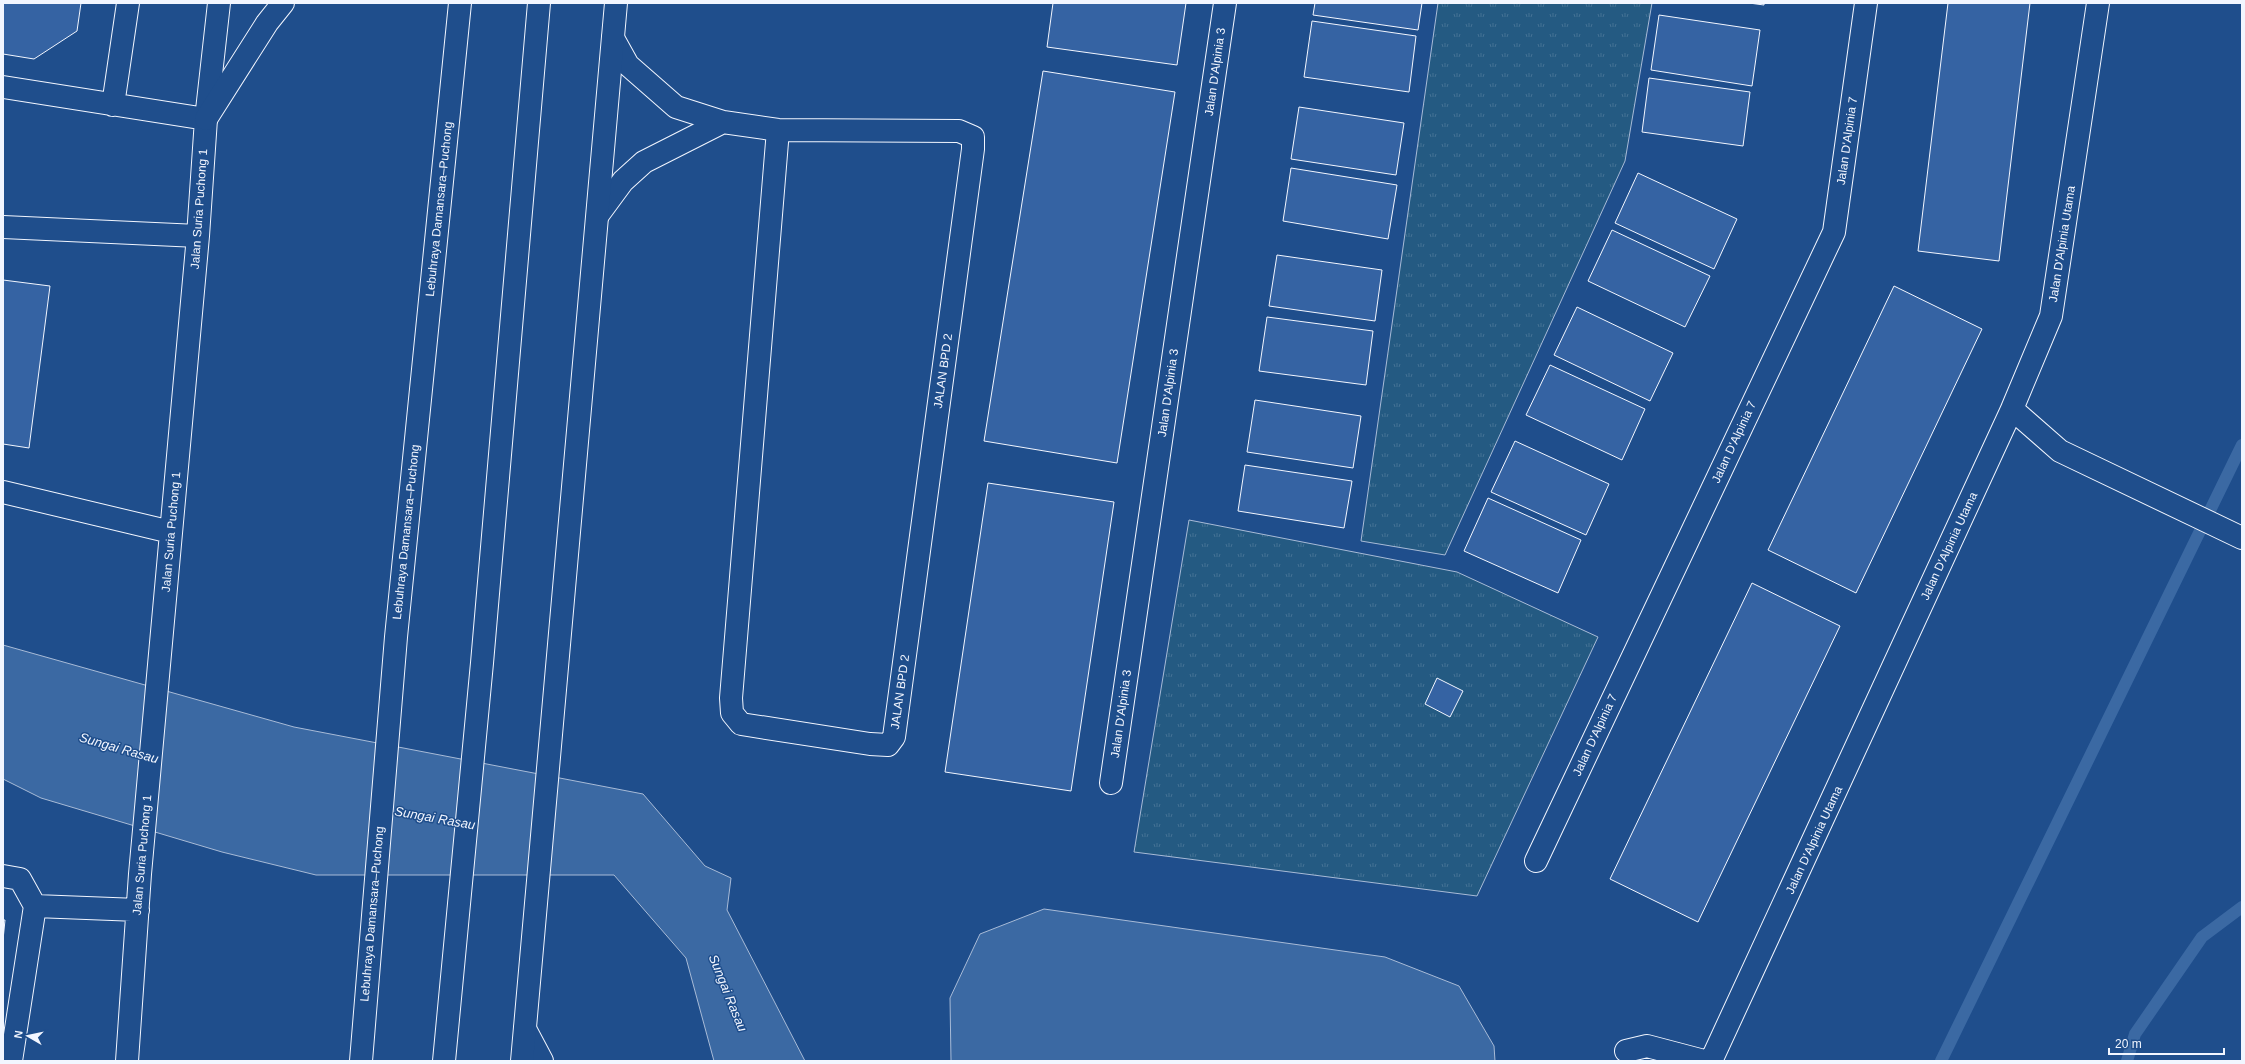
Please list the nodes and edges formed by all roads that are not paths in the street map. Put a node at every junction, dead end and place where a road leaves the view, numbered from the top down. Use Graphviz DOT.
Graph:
graph roads {
  1 [pos="128,3"];
  2 [pos="219,3"];
  3 [pos="283,3"];
  4 [pos="460,3"];
  5 [pos="539,3"];
  6 [pos="616,3"];
  7 [pos="1225,3"];
  8 [pos="1866,3"];
  9 [pos="2098,3"];
  10 [pos="613,38"];
  11 [pos="3,87"];
  12 [pos="113,105"];
  13 [pos="206,119"];
  14 [pos="723,122"];
  15 [pos="778,130"];
  16 [pos="598,214"];
  17 [pos="3,227"];
  18 [pos="198,236"];
  19 [pos="2012,409"];
  20 [pos="3,492"];
  21 [pos="171,532"];
  22 [pos="2242,538"];
  23 [pos="1111,783"];
  24 [pos="1536,861"];
  25 [pos="3,876"];
  26 [pos="35,906"];
  27 [pos="138,910"];
  28 [pos="525,1028"];
  29 [pos="1626,1051"];
  30 [pos="11,1061"];
  31 [pos="127,1061"];
  32 [pos="361,1061"];
  33 [pos="444,1061"];
  34 [pos="522,1061"];
  35 [pos="542,1061"];
  36 [pos="1704,1061"];
  37 [pos="1712,1061"];
  1 -- 12 [label="main road"];
  2 -- 13 [label="main road, Jalan Suria Puchong 1"];
  3 -- 13 [label="main road"];
  4 -- 32 [label="main road, Lebuhraya Damansara–Puchong"];
  5 -- 33 [label="main road"];
  6 -- 10 [label="main road"];
  7 -- 23 [label="main road, Jalan D'Alpinia 3"];
  8 -- 24 [label="main road, Jalan D'Alpinia 7"];
  9 -- 19 [label="main road, Jalan D'Alpinia Utama"];
  10 -- 14 [label="main road"];
  10 -- 16 [label="main road"];
  11 -- 12 [label="main road"];
  12 -- 13 [label="main road"];
  13 -- 18 [label="main road, Jalan Suria Puchong 1"];
  14 -- 15 [label="main road"];
  14 -- 16 [label="main road"];
  15 -- 15 [label="main road, JALAN BPD 2"];
  16 -- 28 [label="main road"];
  17 -- 18 [label="main road"];
  18 -- 21 [label="main road, Jalan Suria Puchong 1"];
  19 -- 22 [label="main road"];
  19 -- 37 [label="main road, Jalan D'Alpinia Utama"];
  20 -- 21 [label="main road"];
  21 -- 27 [label="main road, Jalan Suria Puchong 1"];
  25 -- 26 [label="main road"];
  26 -- 27 [label="main road"];
  26 -- 30 [label="main road"];
  27 -- 31 [label="main road, Jalan Suria Puchong 1"];
  28 -- 34 [label="main road"];
  28 -- 35 [label="main road"];
  29 -- 36 [label="main road"];
}
